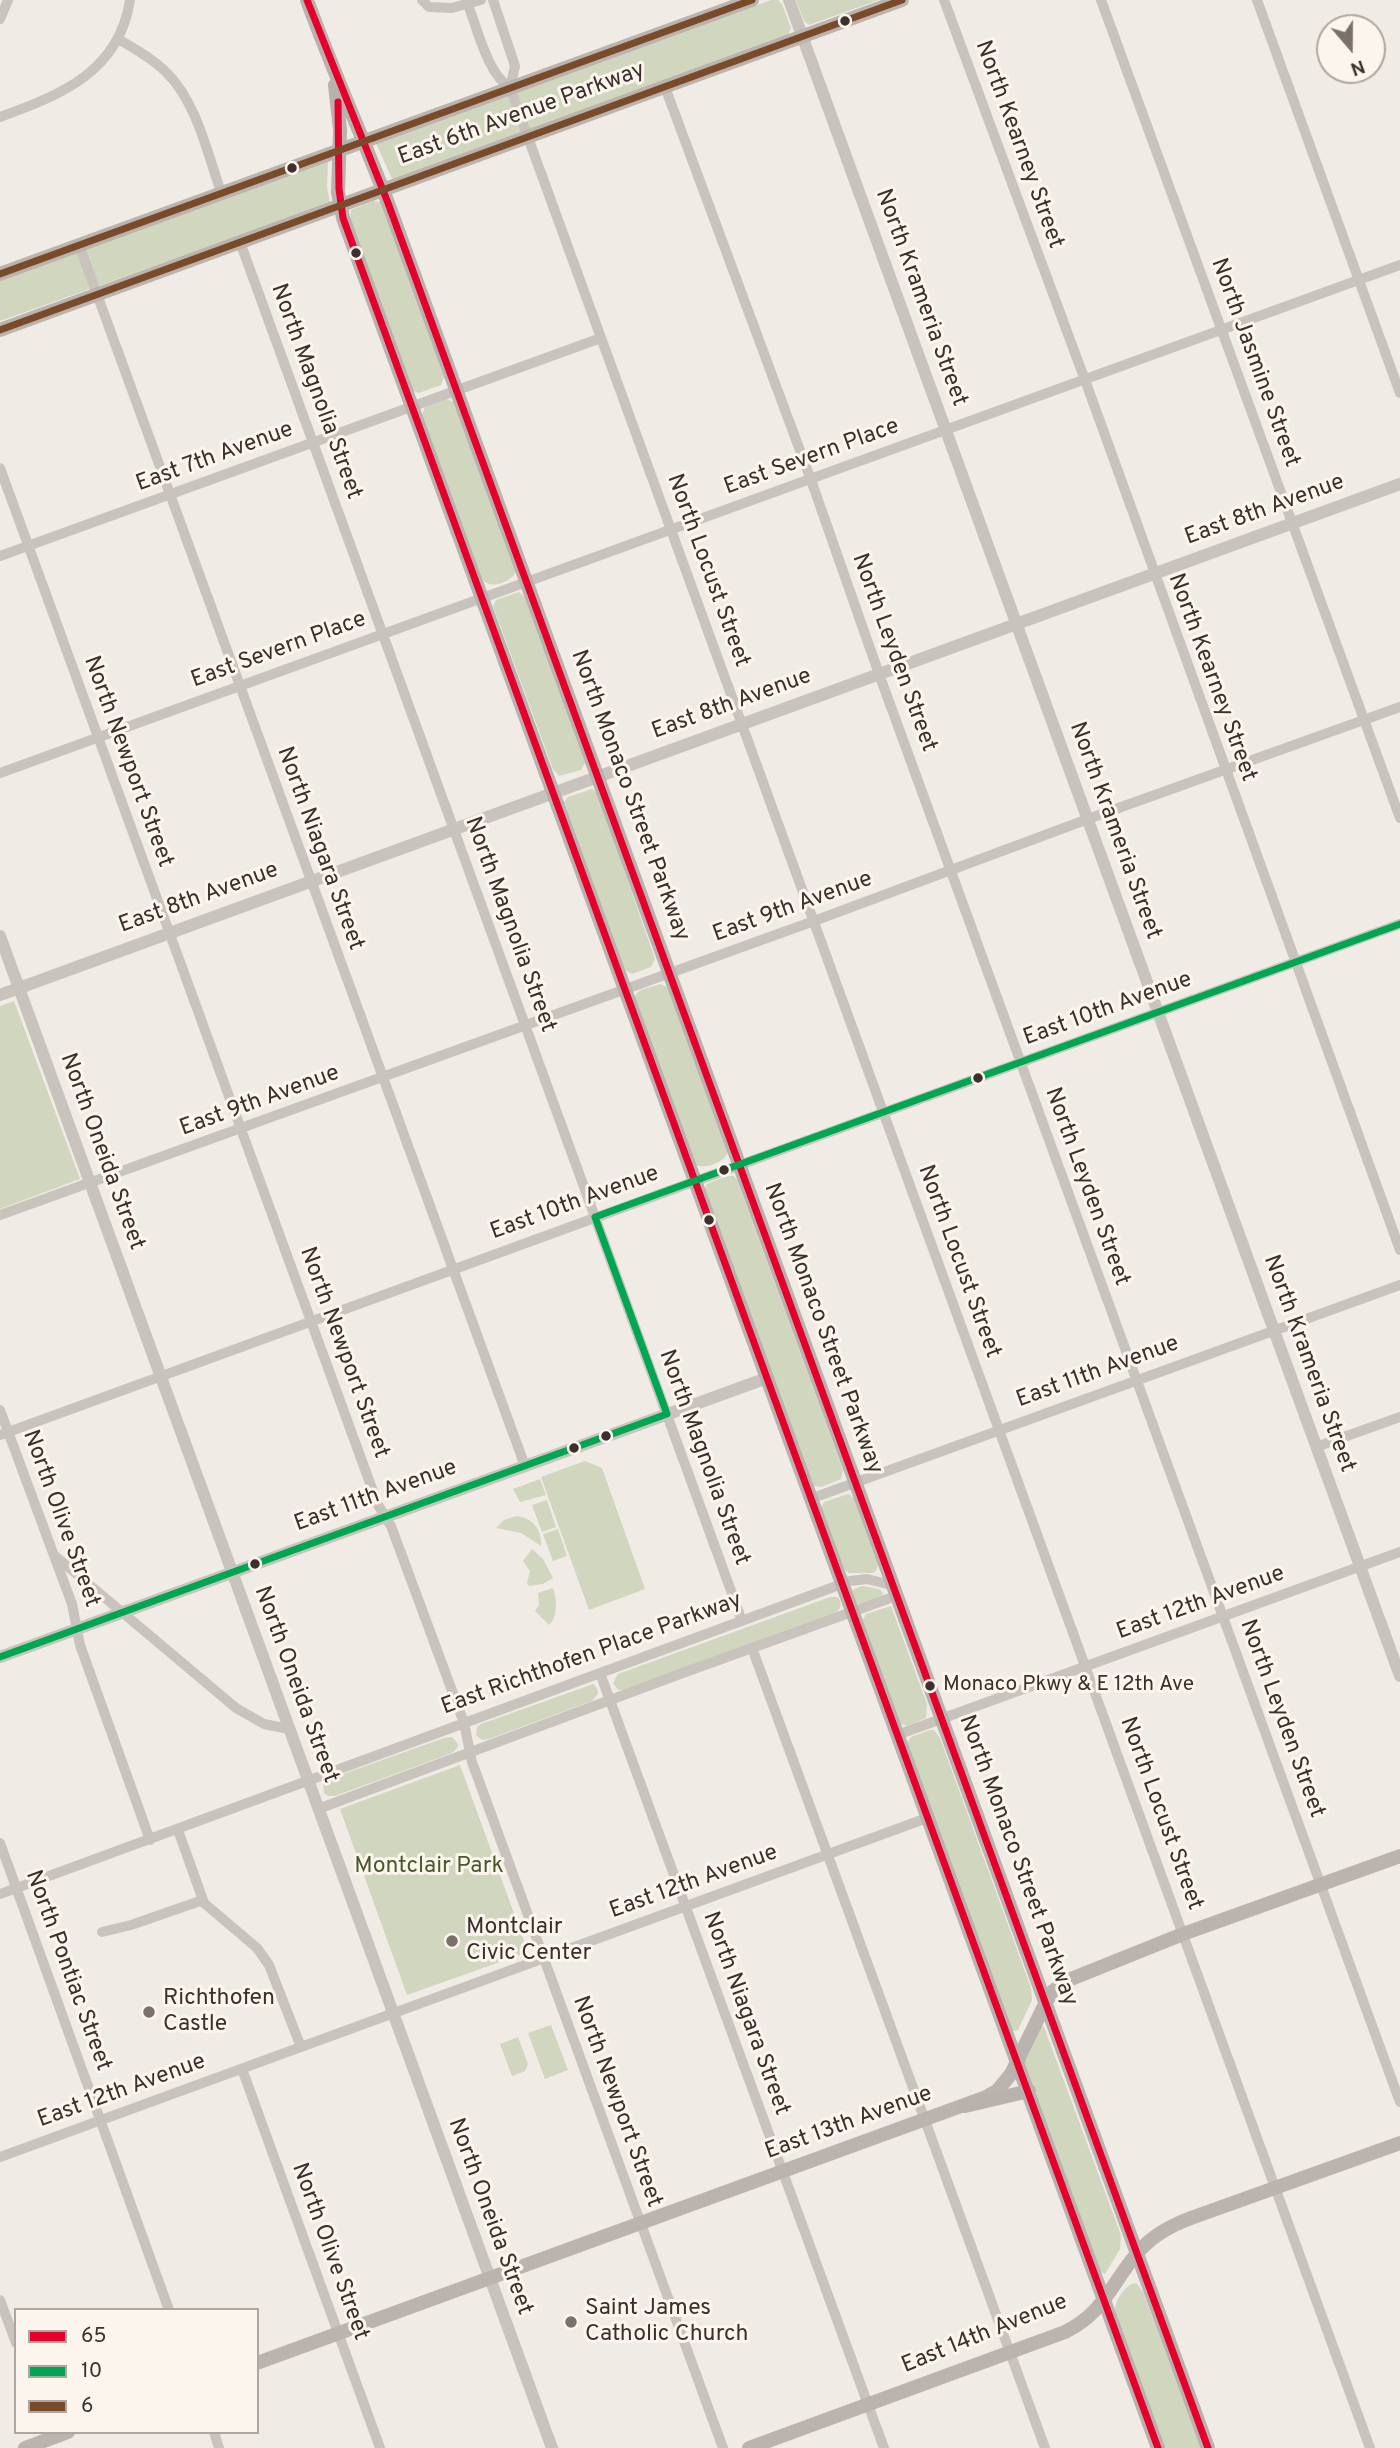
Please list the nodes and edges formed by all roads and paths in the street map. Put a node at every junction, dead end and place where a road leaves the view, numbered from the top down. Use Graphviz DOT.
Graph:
graph roads {
  1 [pos="8,0"];
  2 [pos="130,0"];
  3 [pos="307,0"];
  4 [pos="481,0"];
  5 [pos="493,0"];
  6 [pos="752,0"];
  7 [pos="789,0"];
  8 [pos="902,0"];
  9 [pos="944,0"];
  10 [pos="1101,0"];
  11 [pos="1257,0"];
  12 [pos="425,4"];
  13 [pos="468,5"];
  14 [pos="0,19"];
  15 [pos="802,36"];
  16 [pos="118,39"];
  17 [pos="332,69"];
  18 [pos="665,87"];
  19 [pos="510,88"];
  20 [pos="0,117"];
  21 [pos="527,137"];
  22 [pos="363,140"];
  23 [pos="340,149"];
  24 [pos="383,190"];
  25 [pos="221,192"];
  26 [pos="340,205"];
  27 [pos="240,242"];
  28 [pos="79,245"];
  29 [pos="1400,265"];
  30 [pos="0,274"];
  31 [pos="1360,279"];
  32 [pos="97,294"];
  33 [pos="1222,328"];
  34 [pos="0,330"];
  35 [pos="601,338"];
  36 [pos="1085,380"];
  37 [pos="457,390"];
  38 [pos="1400,393"];
  39 [pos="412,407"];
  40 [pos="945,429"];
  41 [pos="313,443"];
  42 [pos="0,468"];
  43 [pos="811,480"];
  44 [pos="1400,484"];
  45 [pos="170,495"];
  46 [pos="1291,524"];
  47 [pos="671,529"];
  48 [pos="29,546"];
  49 [pos="0,556"];
  50 [pos="1153,574"];
  51 [pos="526,582"];
  52 [pos="483,598"];
  53 [pos="1016,624"];
  54 [pos="383,634"];
  55 [pos="879,674"];
  56 [pos="240,686"];
  57 [pos="1400,707"];
  58 [pos="1365,719"];
  59 [pos="742,724"];
  60 [pos="97,738"];
  61 [pos="1224,770"];
  62 [pos="0,773"];
  63 [pos="598,777"];
  64 [pos="554,793"];
  65 [pos="1400,818"];
  66 [pos="1087,819"];
  67 [pos="454,829"];
  68 [pos="952,870"];
  69 [pos="310,881"];
  70 [pos="814,921"];
  71 [pos="1400,923"];
  72 [pos="168,933"];
  73 [pos="0,936"];
  74 [pos="1295,962"];
  75 [pos="670,973"];
  76 [pos="19,988"];
  77 [pos="625,990"];
  78 [pos="0,995"];
  79 [pos="1157,1012"];
  80 [pos="526,1026"];
  81 [pos="1020,1062"];
  82 [pos="382,1077"];
  83 [pos="883,1112"];
  84 [pos="241,1129"];
  85 [pos="738,1165"];
  86 [pos="694,1181"];
  87 [pos="90,1182"];
  88 [pos="0,1215"];
  89 [pos="595,1217"];
  90 [pos="1400,1250"];
  91 [pos="452,1270"];
  92 [pos="1400,1285"];
  93 [pos="311,1321"];
  94 [pos="1274,1331"];
  95 [pos="160,1376"];
  96 [pos="767,1378"];
  97 [pos="1137,1382"];
  98 [pos="0,1410"];
  99 [pos="667,1414"];
  100 [pos="1400,1417"];
  101 [pos="999,1431"];
  102 [pos="4,1433"];
  103 [pos="1316,1447"];
  104 [pos="524,1466"];
  105 [pos="854,1483"];
  106 [pos="810,1499"];
  107 [pos="385,1516"];
  108 [pos="1400,1552"];
  109 [pos="54,1554"];
  110 [pos="1360,1567"];
  111 [pos="232,1572"];
  112 [pos="842,1584"];
  113 [pos="894,1590"];
  114 [pos="122,1612"];
  115 [pos="852,1612"];
  116 [pos="1223,1617"];
  117 [pos="742,1621"];
  118 [pos="77,1629"];
  119 [pos="752,1648"];
  120 [pos="0,1657"];
  121 [pos="1086,1667"];
  122 [pos="600,1673"];
  123 [pos="1400,1676"];
  124 [pos="610,1700"];
  125 [pos="940,1719"];
  126 [pos="464,1723"];
  127 [pos="289,1729"];
  128 [pos="897,1735"];
  129 [pos="469,1754"];
  130 [pos="309,1782"];
  131 [pos="318,1809"];
  132 [pos="927,1818"];
  133 [pos="178,1830"];
  134 [pos="150,1840"];
  135 [pos="0,1843"];
  136 [pos="828,1855"];
  137 [pos="1400,1856"];
  138 [pos="1321,1885"];
  139 [pos="17,1889"];
  140 [pos="0,1894"];
  141 [pos="203,1900"];
  142 [pos="685,1907"];
  143 [pos="103,1932"];
  144 [pos="1182,1934"];
  145 [pos="543,1959"];
  146 [pos="1046,2002"];
  147 [pos="393,2014"];
  148 [pos="302,2047"];
  149 [pos="1018,2061"];
  150 [pos="242,2069"];
  151 [pos="1029,2091"];
  152 [pos="1400,2102"];
  153 [pos="965,2106"];
  154 [pos="100,2121"];
  155 [pos="925,2121"];
  156 [pos="1400,2143"];
  157 [pos="0,2157"];
  158 [pos="782,2172"];
  159 [pos="1276,2188"];
  160 [pos="640,2225"];
  161 [pos="1137,2253"];
  162 [pos="489,2279"];
  163 [pos="0,2300"];
  164 [pos="1105,2301"];
  165 [pos="168,2308"];
  166 [pos="338,2334"];
  167 [pos="14,2338"];
  168 [pos="1010,2353"];
  169 [pos="259,2362"];
  170 [pos="868,2404"];
  171 [pos="51,2440"];
  172 [pos="25,2448"];
  173 [pos="380,2448"];
  174 [pos="552,2448"];
  175 [pos="723,2448"];
  176 [pos="749,2448"];
  177 [pos="884,2448"];
  178 [pos="1045,2448"];
  179 [pos="1158,2448"];
  180 [pos="1208,2448"];
  181 [pos="1370,2448"];
  1 -- 14 [label="street"];
  2 -- 16 [label="street"];
  3 -- 17 [label="main road, North Monaco Street Parkway"];
  4 -- 13 [label="street"];
  5 -- 19 [label="street, North Locust Street"];
  6 -- 19 [label="main road, East 6th Avenue Parkway"];
  7 -- 15 [label="street, North Krameria Street"];
  8 -- 15 [label="main road, East 6th Avenue Parkway"];
  9 -- 36 [label="street, North Kearney Street"];
  10 -- 33 [label="street, North Jasmine Street"];
  11 -- 31 [label="street"];
  12 -- 13 [label="street"];
  13 -- 19 [label="street, North Locust Street"];
  15 -- 18 [label="main road, East 6th Avenue Parkway"];
  15 -- 40 [label="street, North Krameria Street"];
  16 -- 20 [label="street"];
  16 -- 25 [label="street"];
  17 -- 22 [label="main road, North Monaco Street Parkway"];
  17 -- 23 [label="main road, North Monaco Street Parkway"];
  18 -- 21 [label="main road, East 6th Avenue Parkway"];
  18 -- 43 [label="street, North Leyden Street"];
  19 -- 21 [label="street, North Locust Street"];
  19 -- 22 [label="main road, East 6th Avenue Parkway"];
  21 -- 24 [label="main road, East 6th Avenue Parkway"];
  21 -- 35 [label="street, North Locust Street"];
  22 -- 23 [label="main road, East 6th Avenue Parkway"];
  22 -- 24 [label="main road, North Monaco Street Parkway"];
  23 -- 25 [label="main road, East 6th Avenue Parkway"];
  23 -- 26 [label="main road, North Monaco Street Parkway"];
  24 -- 26 [label="main road, East 6th Avenue Parkway"];
  24 -- 37 [label="main road, North Monaco Street Parkway"];
  25 -- 28 [label="main road, East 6th Avenue Parkway"];
  26 -- 27 [label="main road, East 6th Avenue Parkway"];
  26 -- 39 [label="main road, North Monaco Street Parkway"];
  27 -- 32 [label="main road, East 6th Avenue Parkway"];
  27 -- 41 [label="street, North Magnolia Street"];
  28 -- 30 [label="main road, East 6th Avenue Parkway"];
  28 -- 32 [label="street, North Niagara Street"];
  29 -- 31 [label="street, East Severn Place"];
  31 -- 33 [label="street, East Severn Place"];
  31 -- 38 [label="street"];
  32 -- 34 [label="main road, East 6th Avenue Parkway"];
  32 -- 45 [label="street, North Niagara Street"];
  33 -- 36 [label="street, East Severn Place"];
  33 -- 46 [label="street, North Jasmine Street"];
  35 -- 37 [label="street, East 7th Avenue"];
  35 -- 47 [label="street, North Locust Street"];
  36 -- 40 [label="street, East Severn Place"];
  36 -- 50 [label="street, North Kearney Street"];
  37 -- 39 [label="street, East 7th Avenue"];
  37 -- 51 [label="main road, North Monaco Street Parkway"];
  39 -- 41 [label="street, East 7th Avenue"];
  39 -- 52 [label="main road, North Monaco Street Parkway"];
  40 -- 43 [label="street, East Severn Place"];
  40 -- 53 [label="street, North Krameria Street"];
  41 -- 45 [label="street, East 7th Avenue"];
  41 -- 54 [label="street, North Magnolia Street"];
  42 -- 48 [label="street, North Newport Street"];
  43 -- 47 [label="street, East Severn Place"];
  43 -- 55 [label="street, North Leyden Street"];
  44 -- 46 [label="street, East 8th Avenue"];
  45 -- 48 [label="street, East 7th Avenue"];
  45 -- 56 [label="street, North Niagara Street"];
  46 -- 50 [label="street, East 8th Avenue"];
  46 -- 58 [label="street, North Jasmine Street"];
  47 -- 51 [label="street, East Severn Place"];
  47 -- 59 [label="street, North Locust Street"];
  48 -- 49 [label="street, East 7th Avenue"];
  48 -- 60 [label="street, North Newport Street"];
  50 -- 53 [label="street, East 8th Avenue"];
  50 -- 61 [label="street, North Kearney Street"];
  51 -- 52 [label="street, East Severn Place"];
  51 -- 63 [label="main road, North Monaco Street Parkway"];
  52 -- 54 [label="street, East Severn Place"];
  52 -- 64 [label="main road, North Monaco Street Parkway"];
  53 -- 55 [label="street, East 8th Avenue"];
  53 -- 66 [label="street, North Krameria Street"];
  54 -- 56 [label="street, East Severn Place"];
  54 -- 67 [label="street, North Magnolia Street"];
  55 -- 59 [label="street, East 8th Avenue"];
  55 -- 68 [label="street, North Leyden Street"];
  56 -- 60 [label="street, East Severn Place"];
  56 -- 69 [label="street, North Niagara Street"];
  57 -- 58 [label="street, East 9th Avenue"];
  58 -- 61 [label="street, East 9th Avenue"];
  58 -- 65 [label="street, North Jasmine Street"];
  59 -- 63 [label="street, East 8th Avenue"];
  59 -- 70 [label="street, North Locust Street"];
  60 -- 62 [label="street, East Severn Place"];
  60 -- 72 [label="street, North Newport Street"];
  61 -- 66 [label="street, East 9th Avenue"];
  61 -- 74 [label="street, North Kearney Street"];
  63 -- 64 [label="street, East 8th Avenue"];
  63 -- 75 [label="main road, North Monaco Street Parkway"];
  64 -- 67 [label="street, East 8th Avenue"];
  64 -- 77 [label="main road, North Monaco Street Parkway"];
  66 -- 68 [label="street, East 9th Avenue"];
  66 -- 79 [label="street, North Krameria Street"];
  67 -- 69 [label="street, East 8th Avenue"];
  67 -- 80 [label="street, North Magnolia Street"];
  68 -- 70 [label="street, East 9th Avenue"];
  68 -- 81 [label="street, North Leyden Street"];
  69 -- 72 [label="street, East 8th Avenue"];
  69 -- 82 [label="street, North Niagara Street"];
  70 -- 75 [label="street, East 9th Avenue"];
  70 -- 83 [label="street, North Locust Street"];
  71 -- 74 [label="street, East 10th Avenue"];
  72 -- 76 [label="street, East 8th Avenue"];
  72 -- 84 [label="street, North Newport Street"];
  73 -- 76 [label="street, North Oneida Street"];
  74 -- 79 [label="street, East 10th Avenue"];
  74 -- 90 [label="street, North Kearney Street"];
  75 -- 77 [label="street, East 9th Avenue"];
  75 -- 85 [label="main road, North Monaco Street Parkway"];
  76 -- 78 [label="street, East 8th Avenue"];
  76 -- 87 [label="street, North Oneida Street"];
  77 -- 80 [label="street, East 9th Avenue"];
  77 -- 86 [label="main road, North Monaco Street Parkway"];
  79 -- 81 [label="street, East 10th Avenue"];
  79 -- 94 [label="street, North Krameria Street"];
  80 -- 82 [label="street, East 9th Avenue"];
  80 -- 89 [label="street, North Magnolia Street"];
  81 -- 83 [label="street, East 10th Avenue"];
  81 -- 97 [label="street, North Leyden Street"];
  82 -- 84 [label="street, East 9th Avenue"];
  82 -- 91 [label="street, North Niagara Street"];
  83 -- 85 [label="street, East 10th Avenue"];
  83 -- 101 [label="street, North Locust Street"];
  84 -- 87 [label="street, East 9th Avenue"];
  84 -- 93 [label="street, North Newport Street"];
  85 -- 86 [label="street, East 10th Avenue"];
  85 -- 105 [label="main road, North Monaco Street Parkway"];
  86 -- 89 [label="street, East 10th Avenue"];
  86 -- 96 [label="main road, North Monaco Street Parkway"];
  87 -- 88 [label="street, East 9th Avenue"];
  87 -- 95 [label="street, North Oneida Street"];
  89 -- 91 [label="street, East 10th Avenue"];
  89 -- 99 [label="street, North Magnolia Street"];
  91 -- 93 [label="street, East 10th Avenue"];
  91 -- 104 [label="street, North Niagara Street"];
  92 -- 94 [label="street, East 11th Avenue"];
  93 -- 95 [label="street, East 10th Avenue"];
  93 -- 107 [label="street, North Newport Street"];
  94 -- 97 [label="street, East 11th Avenue"];
  94 -- 103 [label="street, North Krameria Street"];
  95 -- 102 [label="street, East 10th Avenue"];
  95 -- 111 [label="street, North Oneida Street"];
  96 -- 99 [label="street, East 11th Avenue"];
  96 -- 106 [label="main road, North Monaco Street Parkway"];
  97 -- 101 [label="street, East 11th Avenue"];
  97 -- 116 [label="street, North Leyden Street"];
  98 -- 102 [label="street, North Olive Street"];
  99 -- 104 [label="street, East 11th Avenue"];
  99 -- 117 [label="street, North Magnolia Street"];
  100 -- 103 [label="street"];
  101 -- 105 [label="street, East 11th Avenue"];
  101 -- 121 [label="street, North Locust Street"];
  102 -- 109 [label="street, North Olive Street"];
  103 -- 110 [label="street, North Krameria Street"];
  104 -- 107 [label="street, East 11th Avenue"];
  105 -- 106 [label="street, East 11th Avenue"];
  105 -- 113 [label="main road, North Monaco Street Parkway"];
  106 -- 112 [label="main road, North Monaco Street Parkway"];
  107 -- 111 [label="street, East 11th Avenue"];
  107 -- 126 [label="street, North Newport Street"];
  108 -- 110 [label="street, East 12th Avenue"];
  109 -- 114 [label="street"];
  109 -- 118 [label="street, North Olive Street"];
  110 -- 116 [label="street, East 12th Avenue"];
  110 -- 123 [label="street, North Krameria Street"];
  111 -- 114 [label="street, East 11th Avenue"];
  111 -- 127 [label="street, North Oneida Street"];
  112 -- 113 [label="street, East Richthofen Place Parkway"];
  112 -- 115 [label="main road, North Monaco Street Parkway"];
  112 -- 117 [label="street, East Richthofen Place Parkway"];
  113 -- 115 [label="street, East Richthofen Place Parkway"];
  113 -- 125 [label="main road, North Monaco Street Parkway"];
  114 -- 118 [label="street, East 11th Avenue"];
  114 -- 127 [label="street"];
  115 -- 119 [label="street, East Richthofen Place Parkway"];
  115 -- 128 [label="main road, North Monaco Street Parkway"];
  116 -- 121 [label="street, East 12th Avenue"];
  116 -- 138 [label="street, North Leyden Street"];
  117 -- 122 [label="street, East Richthofen Place Parkway"];
  118 -- 120 [label="street, East 11th Avenue"];
  118 -- 134 [label="street, North Olive Street"];
  119 -- 124 [label="street, East Richthofen Place Parkway"];
  119 -- 136 [label="street"];
  121 -- 125 [label="street, East 12th Avenue"];
  121 -- 144 [label="street, North Locust Street"];
  122 -- 124 [label="street, North Niagara Street"];
  122 -- 126 [label="street, East Richthofen Place Parkway"];
  124 -- 129 [label="street, East Richthofen Place Parkway"];
  124 -- 142 [label="street, North Niagara Street"];
  125 -- 128 [label="street, East 12th Avenue"];
  125 -- 146 [label="main road, North Monaco Street Parkway"];
  126 -- 129 [label="street, North Newport Street"];
  126 -- 130 [label="street, East Richthofen Place Parkway"];
  127 -- 130 [label="street, North Oneida Street"];
  128 -- 132 [label="main road, North Monaco Street Parkway"];
  129 -- 131 [label="street, East Richthofen Place Parkway"];
  129 -- 145 [label="street, North Newport Street"];
  130 -- 131 [label="street, North Oneida Street"];
  130 -- 133 [label="street, East Richthofen Place Parkway"];
  131 -- 147 [label="street, North Oneida Street"];
  132 -- 136 [label="street, East 12th Avenue"];
  132 -- 149 [label="main road, North Monaco Street Parkway"];
  133 -- 134 [label="street, East Richthofen Place Parkway"];
  133 -- 141 [label="street"];
  134 -- 139 [label="street, East Richthofen Place Parkway"];
  135 -- 139 [label="street, North Pontiac Street"];
  136 -- 142 [label="street, East 12th Avenue"];
  136 -- 155 [label="street"];
  137 -- 138 [label="main road, East 13th Avenue"];
  138 -- 144 [label="main road, East 13th Avenue"];
  138 -- 152 [label="street, North Leyden Street"];
  139 -- 140 [label="street, East Richthofen Place Parkway"];
  139 -- 154 [label="street, North Pontiac Street"];
  141 -- 143 [label="street"];
  141 -- 148 [label="street"];
  142 -- 145 [label="street, East 12th Avenue"];
  142 -- 158 [label="street, North Niagara Street"];
  144 -- 146 [label="main road, East 13th Avenue"];
  144 -- 159 [label="street, North Locust Street"];
  145 -- 147 [label="street, East 12th Avenue"];
  145 -- 160 [label="street, North Newport Street"];
  146 -- 149 [label="main road, East 13th Avenue"];
  146 -- 161 [label="main road, North Monaco Street Parkway"];
  147 -- 148 [label="street, East 12th Avenue"];
  147 -- 162 [label="street, North Oneida Street"];
  148 -- 150 [label="street, East 12th Avenue"];
  149 -- 151 [label="main road, North Monaco Street Parkway"];
  149 -- 153 [label="main road, East 13th Avenue"];
  150 -- 154 [label="street, East 12th Avenue"];
  150 -- 166 [label="street, North Olive Street"];
  151 -- 153 [label="main road"];
  151 -- 164 [label="main road, North Monaco Street Parkway"];
  153 -- 155 [label="main road, East 13th Avenue"];
  154 -- 157 [label="street, East 12th Avenue"];
  154 -- 165 [label="street, North Pontiac Street"];
  155 -- 158 [label="main road, East 13th Avenue"];
  155 -- 168 [label="street"];
  156 -- 159 [label="main road, East 14th Avenue"];
  158 -- 160 [label="main road, East 13th Avenue"];
  158 -- 170 [label="street, North Niagara Street"];
  159 -- 161 [label="main road, East 14th Avenue"];
  159 -- 181 [label="street, North Locust Street"];
  160 -- 162 [label="main road, East 13th Avenue"];
  160 -- 175 [label="street, North Newport Street"];
  161 -- 164 [label="main road, East 14th Avenue"];
  161 -- 180 [label="main road, North Monaco Street Parkway"];
  162 -- 166 [label="main road, East 13th Avenue"];
  162 -- 174 [label="street, North Oneida Street"];
  163 -- 167 [label="street"];
  164 -- 168 [label="main road, East 14th Avenue"];
  164 -- 179 [label="main road, North Monaco Street Parkway"];
  166 -- 169 [label="main road, East 13th Avenue"];
  166 -- 173 [label="street, North Olive Street"];
  168 -- 170 [label="main road, East 14th Avenue"];
  168 -- 178 [label="street"];
  170 -- 176 [label="main road, East 14th Avenue"];
  170 -- 177 [label="street, North Niagara Street"];
  171 -- 172 [label="main road"];
}
